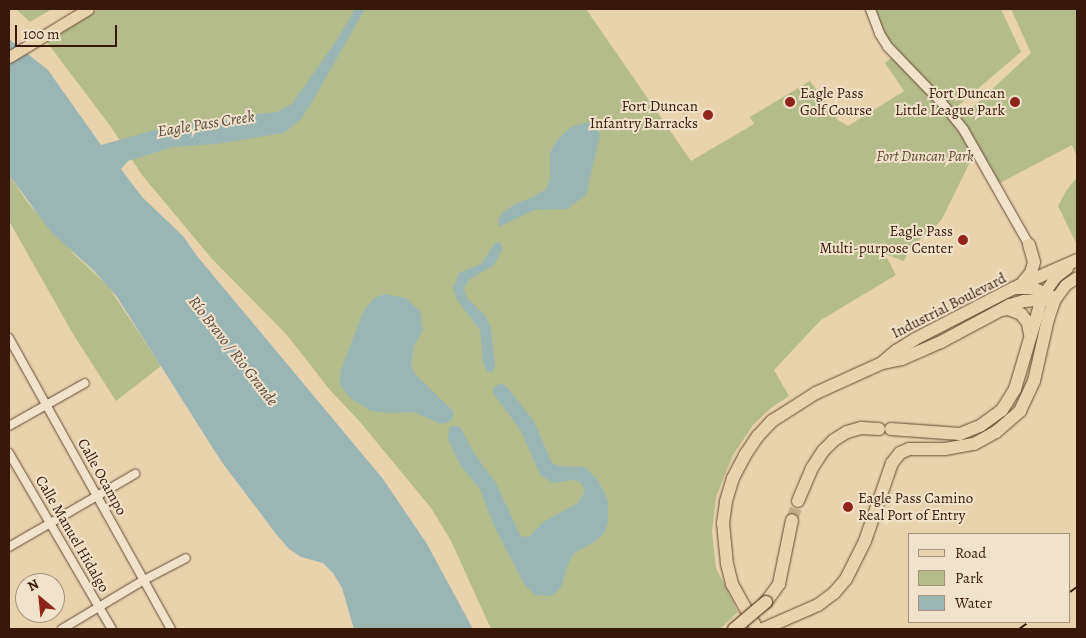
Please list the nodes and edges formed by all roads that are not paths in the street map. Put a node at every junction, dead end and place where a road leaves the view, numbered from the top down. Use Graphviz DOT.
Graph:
graph roads {
  1 [pos="88,9"];
  2 [pos="870,9"];
  3 [pos="9,57"];
  4 [pos="1029,245"];
  5 [pos="1074,262"];
  6 [pos="1077,277"];
  7 [pos="1014,287"];
  8 [pos="1047,298"];
  9 [pos="998,310"];
  10 [pos="1030,334"];
  11 [pos="9,338"];
  12 [pos="882,363"];
  13 [pos="84,384"];
  14 [pos="46,405"];
  15 [pos="9,426"];
  16 [pos="969,431"];
  17 [pos="974,444"];
  18 [pos="9,453"];
  19 [pos="135,474"];
  20 [pos="96,495"];
  21 [pos="798,501"];
  22 [pos="792,520"];
  23 [pos="50,521"];
  24 [pos="9,547"];
  25 [pos="186,558"];
  26 [pos="144,580"];
  27 [pos="98,606"];
  28 [pos="62,629"];
  29 [pos="112,629"];
  30 [pos="171,629"];
  31 [pos="734,629"];
  32 [pos="757,629"];
  33 [pos="763,629"];
  1 -- 3 [label="main road"];
  2 -- 4 [label="street"];
  4 -- 5 [label="highway"];
  4 -- 7 [label="highway"];
  5 -- 7 [label="highway"];
  5 -- 8 [label="main road"];
  6 -- 8 [label="main road"];
  7 -- 8 [label="highway, Industrial Boulevard"];
  7 -- 12 [label="highway, Industrial Boulevard"];
  8 -- 9 [label="highway, Industrial Boulevard"];
  8 -- 10 [label="highway"];
  8 -- 17 [label="highway"];
  9 -- 10 [label="highway"];
  9 -- 12 [label="highway, Industrial Boulevard"];
  10 -- 16 [label="highway"];
  11 -- 14 [label="street, Calle Ocampo"];
  12 -- 32 [label="highway, Industrial Boulevard"];
  13 -- 14 [label="street"];
  14 -- 15 [label="street"];
  14 -- 20 [label="street, Calle Ocampo"];
  16 -- 17 [label="highway"];
  16 -- 21 [label="highway"];
  17 -- 33 [label="highway"];
  18 -- 23 [label="street, Calle Manuel Hidalgo"];
  19 -- 20 [label="street"];
  20 -- 23 [label="street"];
  20 -- 26 [label="street, Calle Ocampo"];
  22 -- 31 [label="highway, bridge"];
  23 -- 24 [label="street"];
  23 -- 27 [label="street, Calle Manuel Hidalgo"];
  25 -- 26 [label="street"];
  26 -- 27 [label="street"];
  26 -- 30 [label="street, Calle Ocampo"];
  27 -- 28 [label="street"];
  27 -- 29 [label="street, Calle Manuel Hidalgo"];
}
